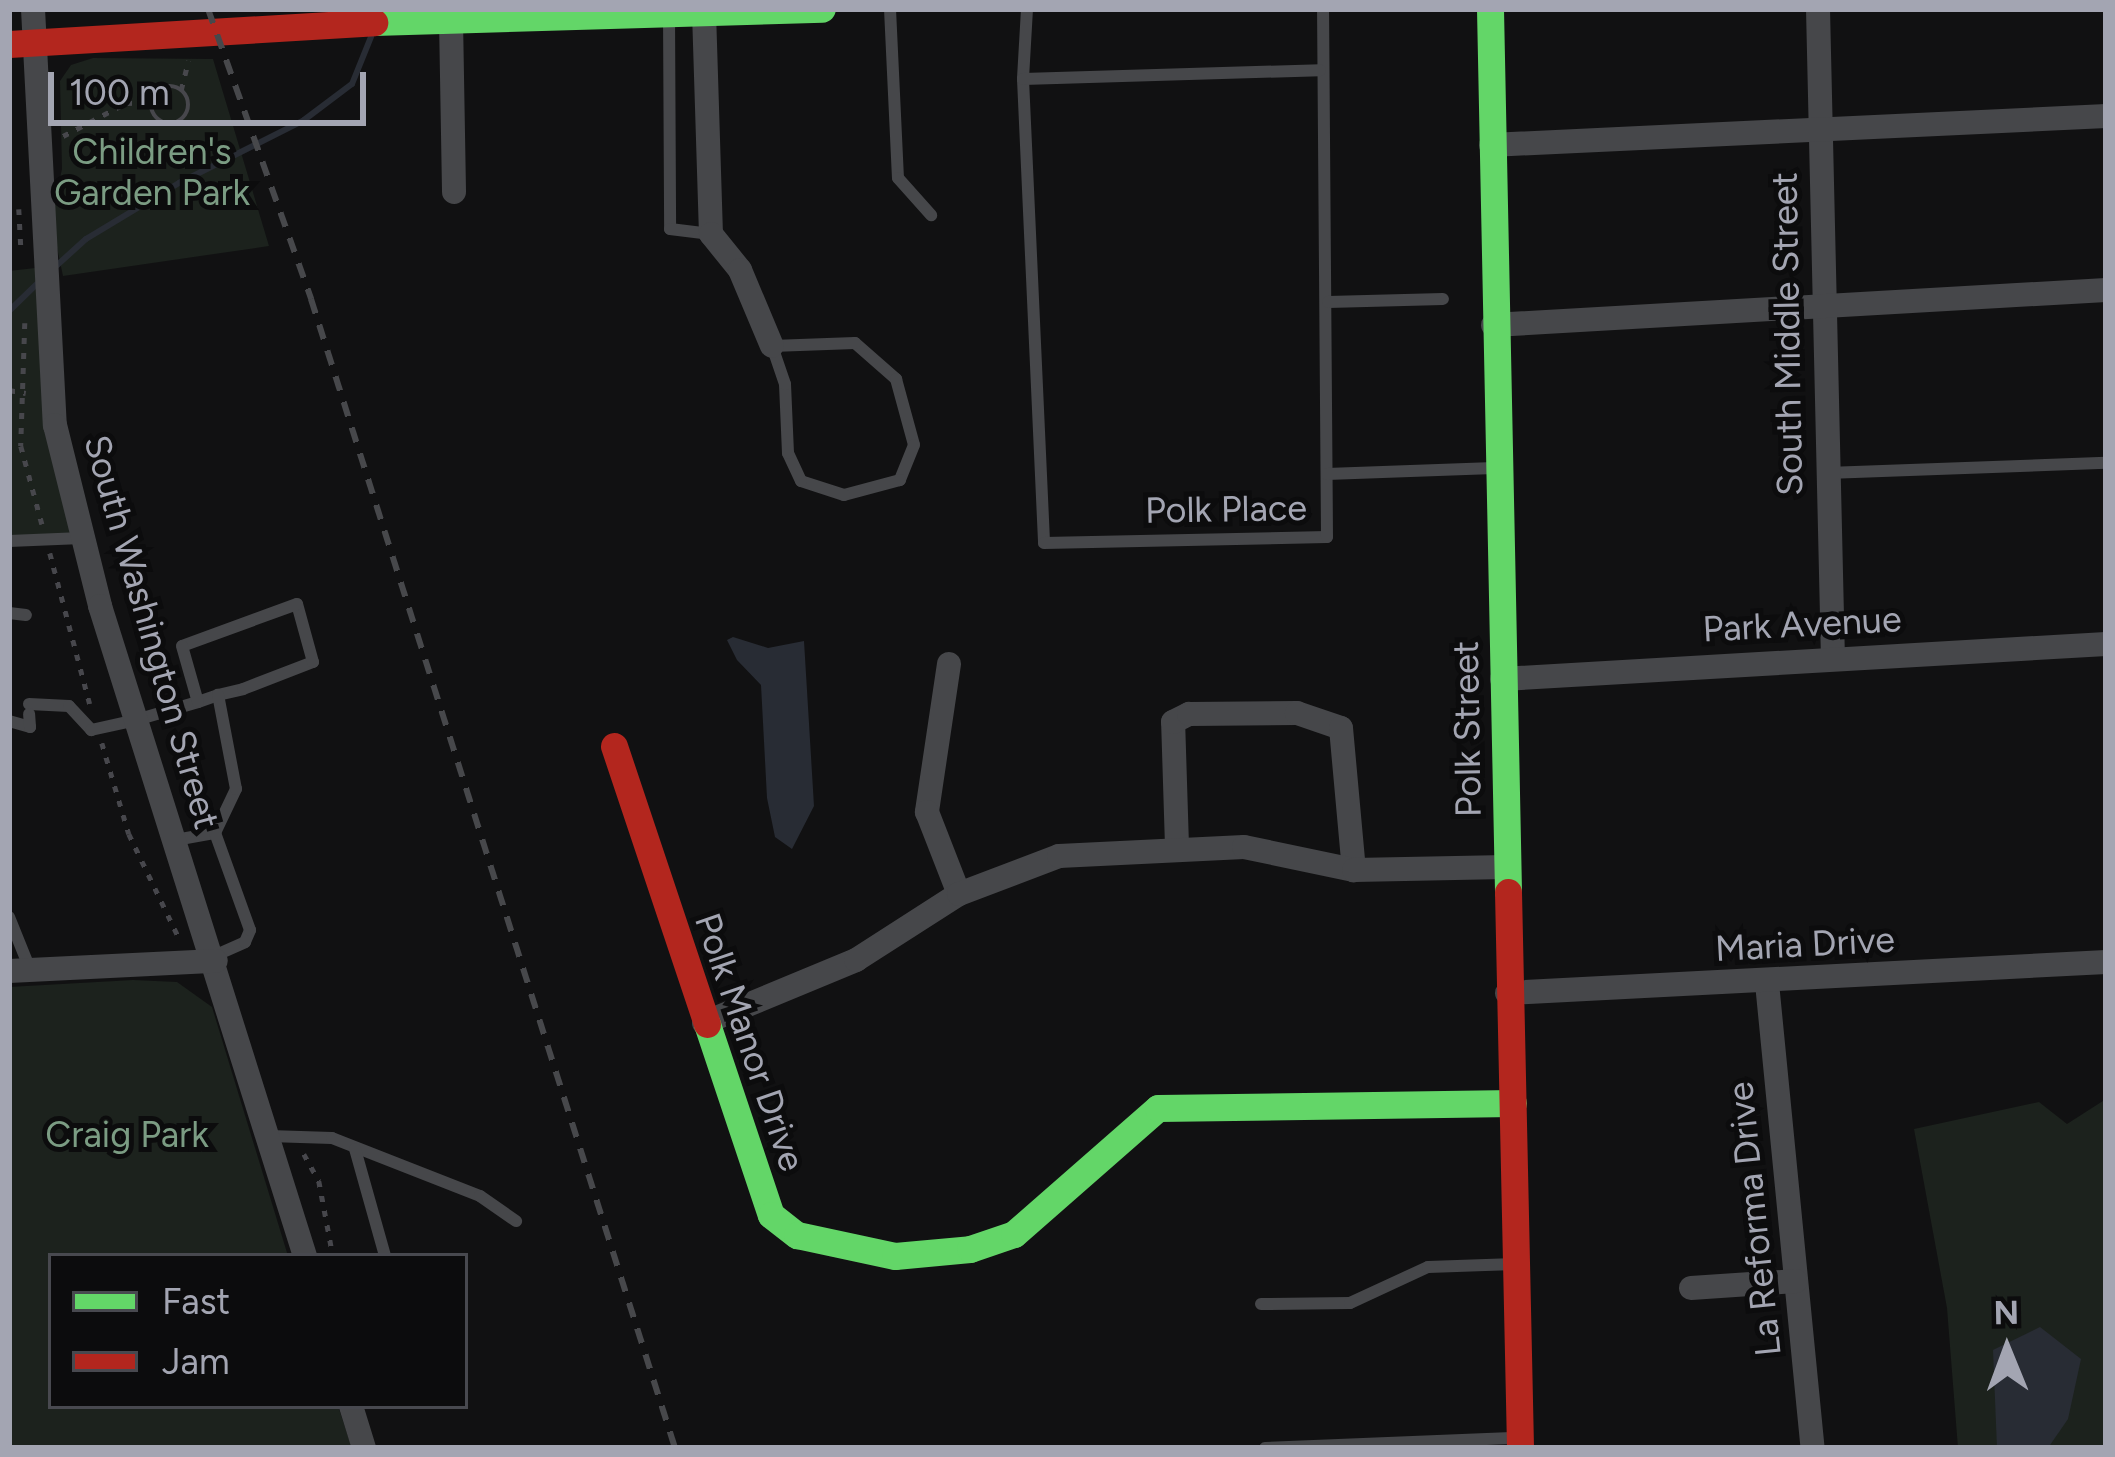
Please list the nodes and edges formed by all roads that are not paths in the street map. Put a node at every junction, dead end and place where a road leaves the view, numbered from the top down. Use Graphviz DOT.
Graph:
graph roads {
  1 [pos="33,9"];
  2 [pos="822,9"];
  3 [pos="890,9"];
  4 [pos="1027,9"];
  5 [pos="1323,9"];
  6 [pos="1490,9"];
  7 [pos="1818,9"];
  8 [pos="543,13"];
  9 [pos="669,13"];
  10 [pos="704,13"];
  11 [pos="451,19"];
  12 [pos="22,44"];
  13 [pos="1320,70"];
  14 [pos="1023,79"];
  15 [pos="2106,116"];
  16 [pos="1818,130"];
  17 [pos="1491,145"];
  18 [pos="454,192"];
  19 [pos="931,215"];
  20 [pos="711,234"];
  21 [pos="2106,290"];
  22 [pos="1443,299"];
  23 [pos="1328,302"];
  24 [pos="1819,308"];
  25 [pos="1493,325"];
  26 [pos="772,346"];
  27 [pos="2106,463"];
  28 [pos="1495,468"];
  29 [pos="1826,473"];
  30 [pos="1327,474"];
  31 [pos="82,538"];
  32 [pos="9,541"];
  33 [pos="9,613"];
  34 [pos="26,615"];
  35 [pos="2106,644"];
  36 [pos="1833,658"];
  37 [pos="949,664"];
  38 [pos="1502,680"];
  39 [pos="218,695"];
  40 [pos="198,702"];
  41 [pos="136,720"];
  42 [pos="9,722"];
  43 [pos="614,746"];
  44 [pos="215,833"];
  45 [pos="175,840"];
  46 [pos="1177,846"];
  47 [pos="1506,867"];
  48 [pos="1354,870"];
  49 [pos="959,894"];
  50 [pos="9,917"];
  51 [pos="215,958"];
  52 [pos="2106,962"];
  53 [pos="20,970"];
  54 [pos="1767,983"];
  55 [pos="1508,993"];
  56 [pos="704,1023"];
  57 [pos="1513,1103"];
  58 [pos="269,1136"];
  59 [pos="355,1149"];
  60 [pos="516,1221"];
  61 [pos="304,1253"];
  62 [pos="384,1253"];
  63 [pos="1516,1264"];
  64 [pos="1796,1281"];
  65 [pos="1691,1288"];
  66 [pos="1261,1304"];
  67 [pos="352,1409"];
  68 [pos="1519,1443"];
  69 [pos="1447,1444"];
  70 [pos="364,1448"];
  71 [pos="1265,1448"];
  72 [pos="1813,1448"];
  1 -- 12 [label="street, South Washington Street"];
  2 -- 10 [label="street"];
  3 -- 19 [label="lane"];
  4 -- 14 [label="lane, Polk Place"];
  5 -- 13 [label="lane, Polk Place"];
  6 -- 17 [label="street, Polk Street"];
  7 -- 16 [label="street, South Middle Street"];
  8 -- 9 [label="street"];
  8 -- 11 [label="street"];
  9 -- 10 [label="street"];
  9 -- 20 [label="lane"];
  10 -- 20 [label="street"];
  11 -- 12 [label="street"];
  11 -- 18 [label="street"];
  12 -- 31 [label="street, South Washington Street"];
  13 -- 14 [label="lane"];
  13 -- 23 [label="lane, Polk Place"];
  14 -- 30 [label="lane, Polk Place"];
  15 -- 16 [label="street"];
  16 -- 17 [label="street"];
  16 -- 24 [label="street, South Middle Street"];
  17 -- 25 [label="street, Polk Street"];
  20 -- 26 [label="street"];
  21 -- 24 [label="street"];
  22 -- 23 [label="lane"];
  23 -- 30 [label="lane, Polk Place"];
  24 -- 25 [label="street"];
  24 -- 29 [label="street, South Middle Street"];
  25 -- 28 [label="street, Polk Street"];
  26 -- 26 [label="lane"];
  27 -- 29 [label="lane"];
  28 -- 30 [label="lane"];
  28 -- 38 [label="street, Polk Street"];
  29 -- 36 [label="street, South Middle Street"];
  31 -- 32 [label="lane"];
  31 -- 41 [label="street, South Washington Street"];
  33 -- 34 [label="lane"];
  35 -- 36 [label="street, Park Avenue"];
  36 -- 38 [label="street, Park Avenue"];
  37 -- 49 [label="street"];
  38 -- 47 [label="street, Polk Street"];
  39 -- 40 [label="lane"];
  39 -- 40 [label="lane"];
  39 -- 44 [label="lane"];
  40 -- 41 [label="lane"];
  41 -- 42 [label="lane"];
  41 -- 45 [label="street, South Washington Street"];
  43 -- 56 [label="street, Polk Manor Drive"];
  44 -- 45 [label="lane"];
  44 -- 51 [label="lane"];
  45 -- 51 [label="street, South Washington Street"];
  46 -- 48 [label="street"];
  46 -- 48 [label="street"];
  46 -- 49 [label="street"];
  47 -- 48 [label="street"];
  47 -- 55 [label="street, Polk Street"];
  49 -- 56 [label="street"];
  50 -- 53 [label="lane"];
  51 -- 53 [label="street"];
  51 -- 58 [label="street, South Washington Street"];
  52 -- 54 [label="street, Maria Drive"];
  54 -- 55 [label="street, Maria Drive"];
  54 -- 64 [label="street, La Reforma Drive"];
  55 -- 57 [label="street, Polk Street"];
  56 -- 57 [label="street, Polk Manor Drive"];
  57 -- 63 [label="street, Polk Street"];
  58 -- 59 [label="lane"];
  58 -- 61 [label="street, South Washington Street"];
  59 -- 60 [label="lane"];
  59 -- 62 [label="lane"];
  63 -- 66 [label="lane"];
  63 -- 68 [label="street, Polk Street"];
  64 -- 65 [label="street"];
  64 -- 72 [label="street, La Reforma Drive"];
  67 -- 70 [label="street"];
  68 -- 69 [label="lane"];
  69 -- 71 [label="lane"];
}
